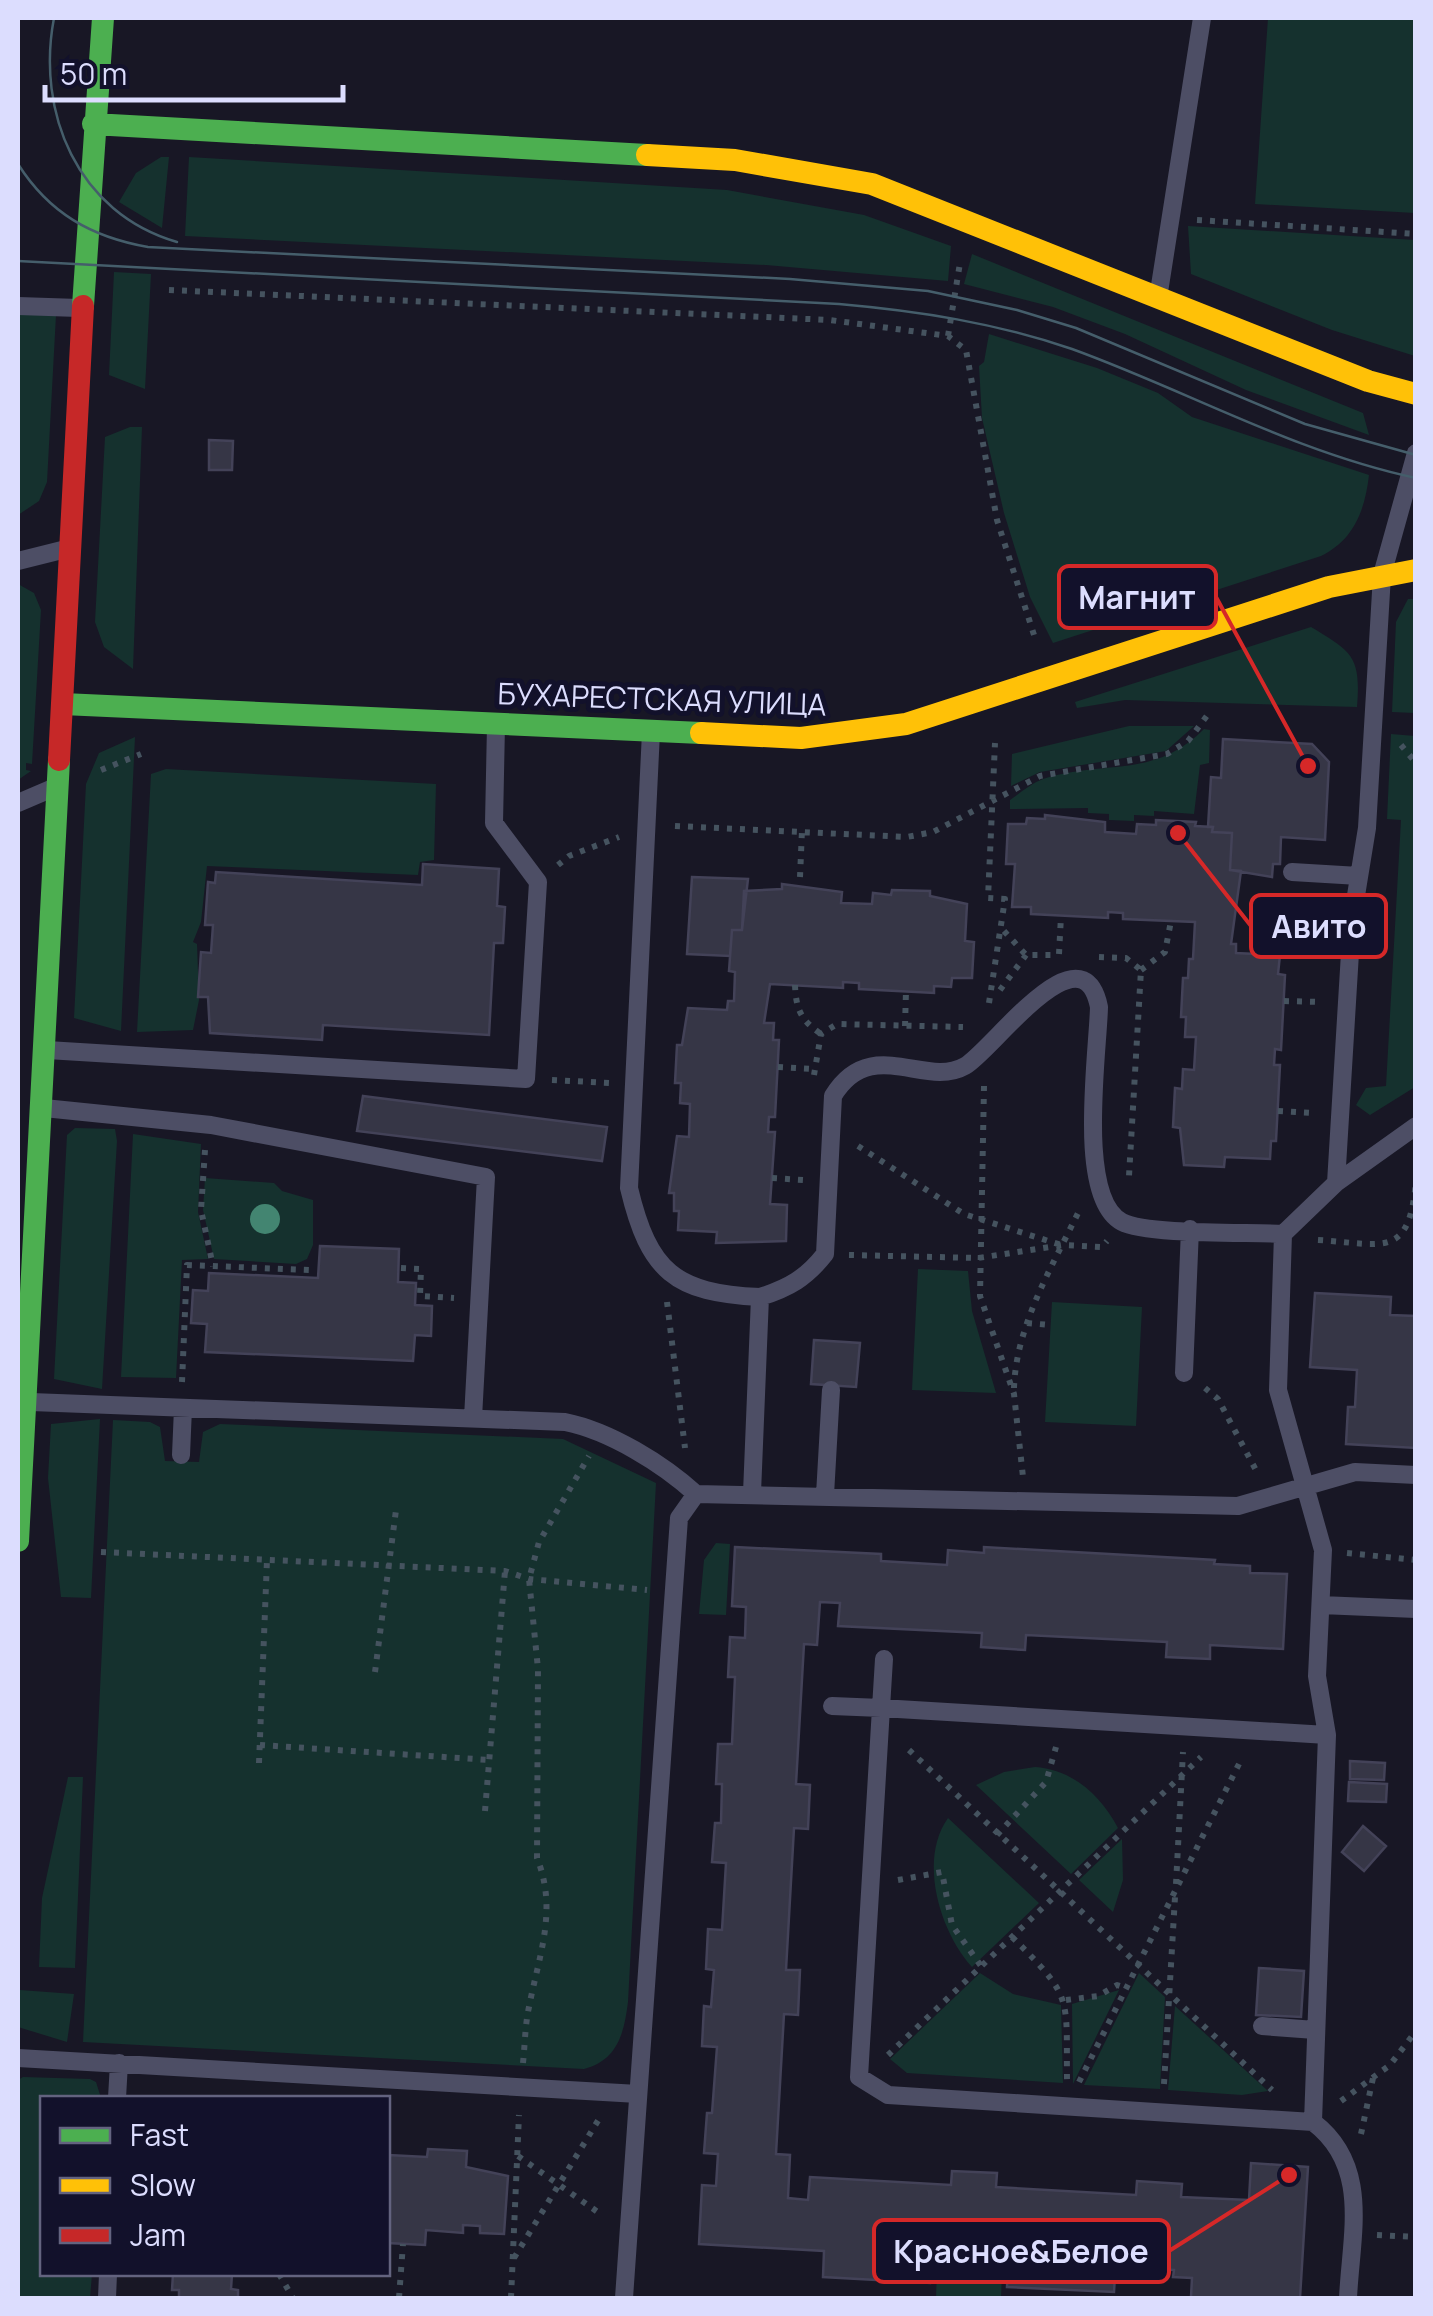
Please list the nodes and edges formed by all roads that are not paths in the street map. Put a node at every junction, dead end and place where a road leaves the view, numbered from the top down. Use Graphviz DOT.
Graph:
graph roads {
  1 [pos="104,18"];
  2 [pos="1202,18"];
  3 [pos="93,124"];
  4 [pos="1158,298"];
  5 [pos="18,306"];
  6 [pos="84,308"];
  7 [pos="1416,394"];
  8 [pos="1416,453"];
  9 [pos="71,548"];
  10 [pos="18,561"];
  11 [pos="1416,570"];
  12 [pos="1382,575"];
  13 [pos="63,704"];
  14 [pos="496,725"];
  15 [pos="651,732"];
  16 [pos="58,786"];
  17 [pos="18,803"];
  18 [pos="1292,872"];
  19 [pos="1359,876"];
  20 [pos="44,1050"];
  21 [pos="41,1108"];
  22 [pos="1416,1126"];
  23 [pos="28,1162"];
  24 [pos="1336,1182"];
  25 [pos="1190,1229"];
  26 [pos="1284,1234"];
  27 [pos="760,1297"];
  28 [pos="24,1301"];
  29 [pos="1184,1372"];
  30 [pos="831,1390"];
  31 [pos="25,1402"];
  32 [pos="184,1408"];
  33 [pos="472,1418"];
  34 [pos="182,1455"];
  35 [pos="1416,1475"];
  36 [pos="1304,1489"];
  37 [pos="752,1493"];
  38 [pos="696,1494"];
  39 [pos="825,1495"];
  40 [pos="18,1542"];
  41 [pos="1320,1604"];
  42 [pos="1416,1610"];
  43 [pos="884,1659"];
  44 [pos="832,1706"];
  45 [pos="882,1708"];
  46 [pos="1327,1735"];
  47 [pos="1262,2026"];
  48 [pos="1315,2030"];
  49 [pos="18,2058"];
  50 [pos="119,2064"];
  51 [pos="638,2094"];
  52 [pos="118,2096"];
  53 [pos="1313,2122"];
  54 [pos="624,2298"];
  55 [pos="1348,2298"];
  1 -- 3 [label="street"];
  2 -- 4 [label="lane"];
  3 -- 4 [label="street"];
  3 -- 6 [label="street"];
  4 -- 7 [label="street"];
  5 -- 6 [label="lane"];
  6 -- 9 [label="street"];
  8 -- 12 [label="lane"];
  9 -- 10 [label="lane"];
  9 -- 13 [label="street"];
  11 -- 12 [label="street, БУХАРЕСТСКАЯ УЛИЦА"];
  12 -- 15 [label="street, БУХАРЕСТСКАЯ УЛИЦА"];
  12 -- 19 [label="lane"];
  13 -- 14 [label="street, БУХАРЕСТСКАЯ УЛИЦА"];
  13 -- 16 [label="street"];
  14 -- 15 [label="street, БУХАРЕСТСКАЯ УЛИЦА"];
  14 -- 20 [label="lane"];
  15 -- 27 [label="lane"];
  16 -- 17 [label="lane"];
  16 -- 20 [label="street"];
  18 -- 19 [label="lane"];
  19 -- 24 [label="lane"];
  20 -- 21 [label="street"];
  21 -- 23 [label="street"];
  21 -- 33 [label="lane"];
  22 -- 24 [label="lane"];
  23 -- 28 [label="street"];
  24 -- 26 [label="lane"];
  25 -- 26 [label="lane"];
  25 -- 27 [label="lane"];
  25 -- 29 [label="lane"];
  26 -- 36 [label="lane"];
  27 -- 37 [label="lane"];
  28 -- 31 [label="street"];
  30 -- 39 [label="lane"];
  31 -- 32 [label="lane"];
  31 -- 40 [label="street"];
  32 -- 33 [label="lane"];
  32 -- 34 [label="lane"];
  33 -- 38 [label="lane"];
  35 -- 36 [label="lane"];
  36 -- 39 [label="lane"];
  36 -- 41 [label="lane"];
  37 -- 38 [label="lane"];
  37 -- 39 [label="lane"];
  38 -- 51 [label="lane"];
  41 -- 42 [label="lane"];
  41 -- 46 [label="lane"];
  43 -- 45 [label="lane"];
  44 -- 45 [label="lane"];
  45 -- 46 [label="lane"];
  45 -- 53 [label="lane"];
  46 -- 48 [label="lane"];
  47 -- 48 [label="lane"];
  48 -- 53 [label="lane"];
  49 -- 50 [label="lane"];
  50 -- 51 [label="lane"];
  50 -- 52 [label="lane"];
  51 -- 54 [label="lane"];
  53 -- 55 [label="lane"];
}
